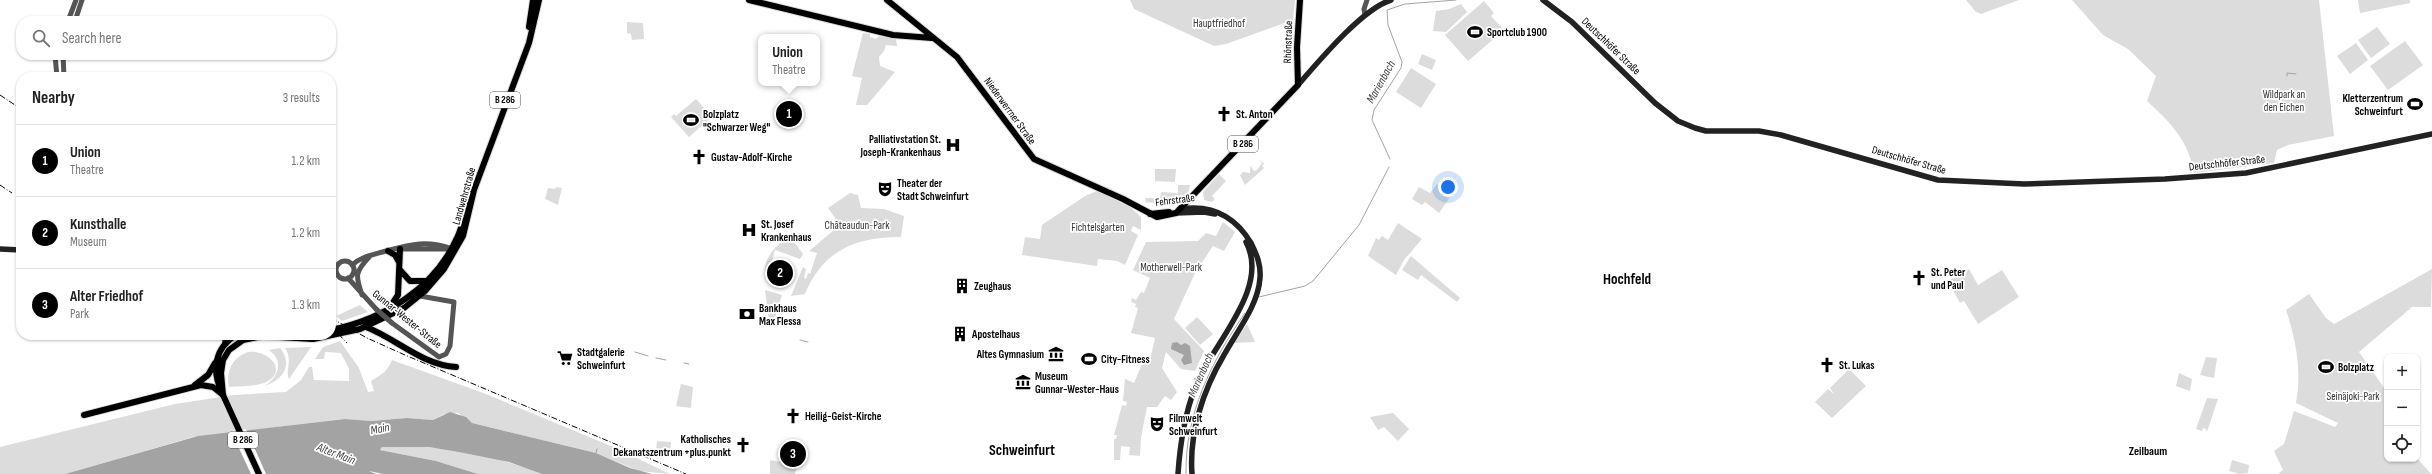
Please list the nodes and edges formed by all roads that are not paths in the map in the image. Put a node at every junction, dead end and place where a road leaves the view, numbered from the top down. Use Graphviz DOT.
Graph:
graph roads {
  1 [pos="76,0"];
  2 [pos="82,0"];
  3 [pos="749,0"];
  4 [pos="887,0"];
  5 [pos="1300,0"];
  6 [pos="1367,0"];
  7 [pos="1391,0"];
  8 [pos="1543,0"];
  9 [pos="536,1"];
  10 [pos="1365,15"];
  11 [pos="70,16"];
  12 [pos="77,16"];
  13 [pos="932,38"];
  14 [pos="55,60"];
  15 [pos="63,60"];
  16 [pos="57,72"];
  17 [pos="64,72"];
  18 [pos="1298,85"];
  19 [pos="2432,134"];
  20 [pos="1178,211"];
  21 [pos="1150,214"];
  22 [pos="0,249"];
  23 [pos="436,249"];
  24 [pos="16,250"];
  25 [pos="394,250"];
  26 [pos="454,250"];
  27 [pos="370,255"];
  28 [pos="443,261"];
  29 [pos="352,265"];
  30 [pos="400,266"];
  31 [pos="336,269"];
  32 [pos="348,278"];
  33 [pos="428,284"];
  34 [pos="362,296"];
  35 [pos="420,296"];
  36 [pos="434,297"];
  37 [pos="1241,305"];
  38 [pos="1250,311"];
  39 [pos="382,313"];
  40 [pos="366,327"];
  41 [pos="336,329"];
  42 [pos="336,336"];
  43 [pos="228,340"];
  44 [pos="233,340"];
  45 [pos="244,340"];
  46 [pos="225,342"];
  47 [pos="229,350"];
  48 [pos="216,361"];
  49 [pos="456,367"];
  50 [pos="219,373"];
  51 [pos="192,387"];
  52 [pos="223,395"];
  53 [pos="84,415"];
  54 [pos="259,474"];
  55 [pos="1178,474"];
  56 [pos="1192,474"];
  1 -- 11 [label="street"];
  2 -- 12 [label="street"];
  3 -- 13 [label="main road"];
  4 -- 13 [label="main road, Niederwerrner Straße"];
  5 -- 18 [label="main road, Rhönstraße"];
  6 -- 10 [label="street"];
  7 -- 10 [label="main road"];
  8 -- 19 [label="main road, Deutschhöfer Straße"];
  9 -- 26 [label="main road, Landwehrstraße / B 286"];
  10 -- 18 [label="main road"];
  13 -- 21 [label="main road, Niederwerrner Straße"];
  14 -- 16 [label="street"];
  15 -- 17 [label="street"];
  18 -- 20 [label="main road, B 286"];
  20 -- 21 [label="main road, Fehrstraße"];
  20 -- 37 [label="main road, Fehrstraße"];
  20 -- 38 [label="main road, Fehrstraße"];
  22 -- 24 [label="main road"];
  23 -- 25 [label="street"];
  23 -- 26 [label="street"];
  23 -- 28 [label="street"];
  25 -- 26 [label="street"];
  25 -- 27 [label="street"];
  25 -- 30 [label="main road"];
  25 -- 30 [label="main road"];
  26 -- 28 [label="main road, Landwehrstraße / B 286"];
  26 -- 33 [label="main road, Landwehrstraße / B 286"];
  27 -- 29 [label="street"];
  27 -- 34 [label="street"];
  28 -- 33 [label="main road, Landwehrstraße / B 286"];
  29 -- 31 [label="street"];
  29 -- 32 [label="street"];
  30 -- 33 [label="main road"];
  30 -- 39 [label="main road"];
  31 -- 32 [label="street"];
  32 -- 34 [label="street, Gunnar-Wester-Straße"];
  33 -- 35 [label="main road, Landwehrstraße / B 286"];
  33 -- 36 [label="street"];
  33 -- 39 [label="main road, Landwehrstraße / B 286"];
  34 -- 36 [label="street, Gunnar-Wester-Straße, bridge"];
  35 -- 36 [label="street"];
  35 -- 40 [label="main road, Landwehrstraße / B 286"];
  37 -- 38 [label="main road"];
  37 -- 55 [label="main road"];
  38 -- 56 [label="main road"];
  39 -- 41 [label="main road, Landwehrstraße / B 286"];
  40 -- 42 [label="main road, Landwehrstraße / B 286"];
  40 -- 49 [label="main road"];
  43 -- 46 [label="main road"];
  44 -- 47 [label="main road"];
  45 -- 47 [label="main road, B 286"];
  46 -- 48 [label="main road, B 286"];
  47 -- 50 [label="main road"];
  48 -- 50 [label="main road, B 286"];
  48 -- 51 [label="main road"];
  50 -- 52 [label="main road, B 286"];
  51 -- 52 [label="main road"];
  51 -- 53 [label="main road"];
  52 -- 54 [label="main road, B 286"];
}
